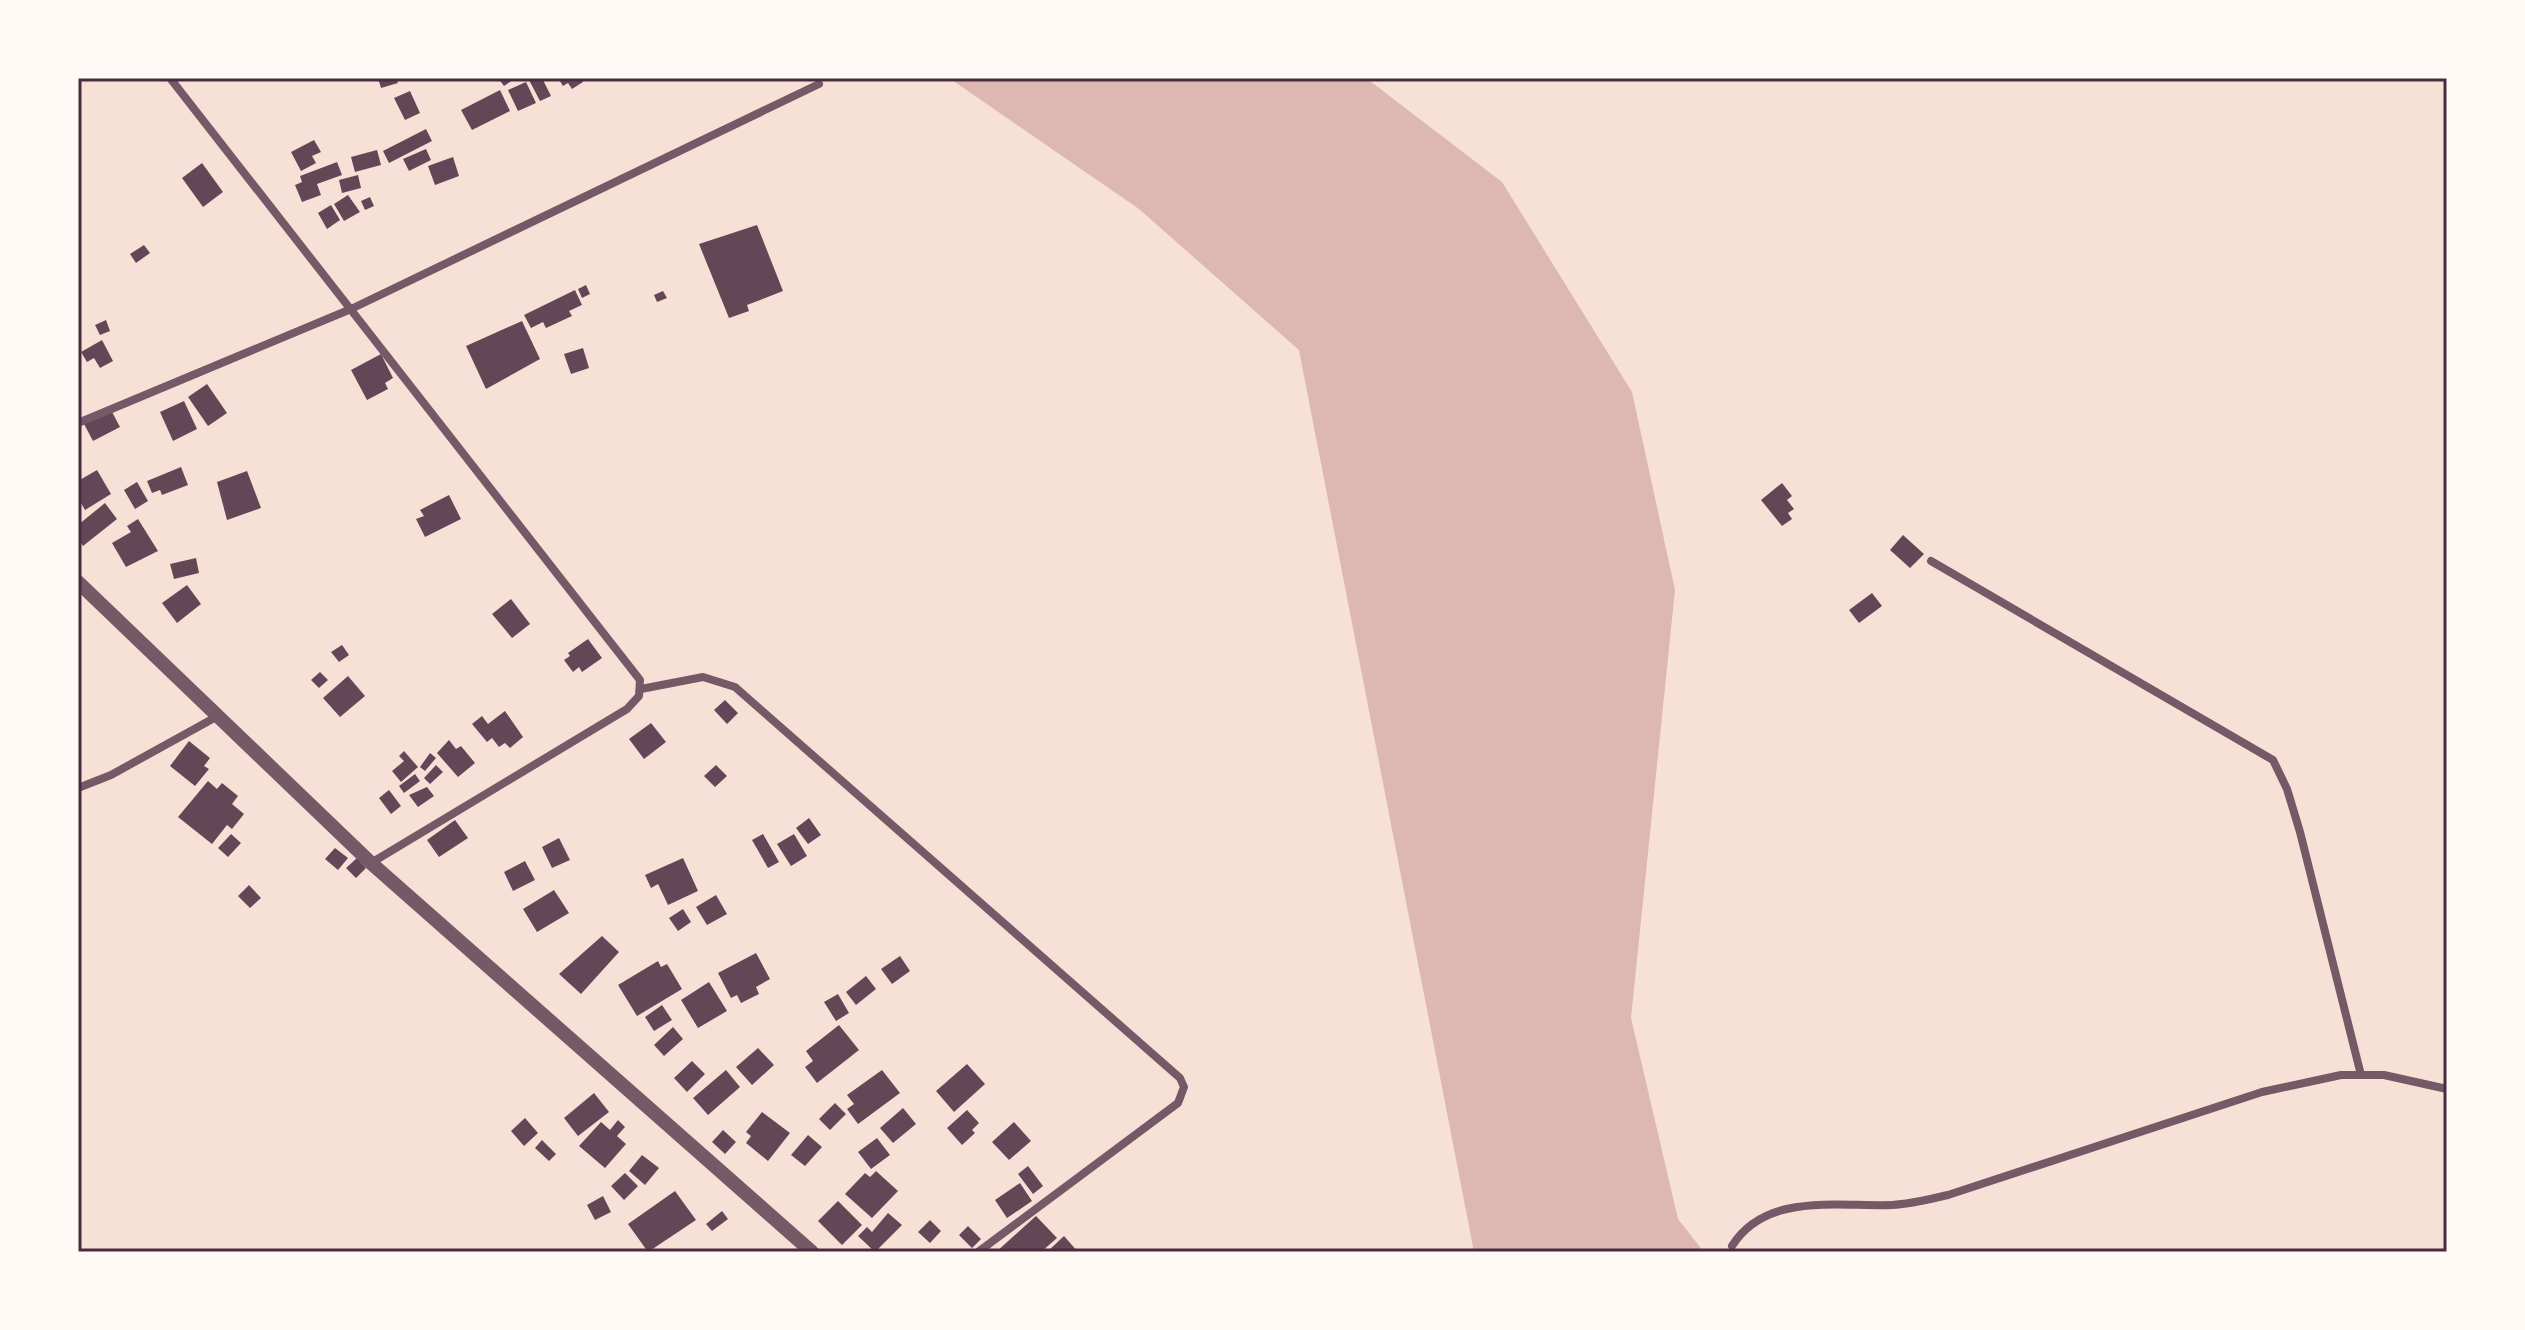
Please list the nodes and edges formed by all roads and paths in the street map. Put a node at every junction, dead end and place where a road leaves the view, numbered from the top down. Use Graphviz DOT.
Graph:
graph roads {
  1 [pos="170,78"];
  2 [pos="819,84"];
  3 [pos="351,309"];
  4 [pos="78,423"];
  5 [pos="1931,561"];
  6 [pos="78,582"];
  7 [pos="641,689"];
  8 [pos="216,717"];
  9 [pos="78,788"];
  10 [pos="371,863"];
  11 [pos="2361,1075"];
  12 [pos="2447,1089"];
  13 [pos="1732,1246"];
  14 [pos="812,1252"];
  15 [pos="978,1252"];
  1 -- 3 [label="street"];
  2 -- 3 [label="street"];
  3 -- 4 [label="street"];
  3 -- 7 [label="street"];
  5 -- 11 [label="street"];
  6 -- 8 [label="street"];
  7 -- 10 [label="street"];
  7 -- 15 [label="street"];
  8 -- 9 [label="street"];
  8 -- 10 [label="street"];
  10 -- 14 [label="street"];
  11 -- 12 [label="street"];
  11 -- 13 [label="street"];
}
